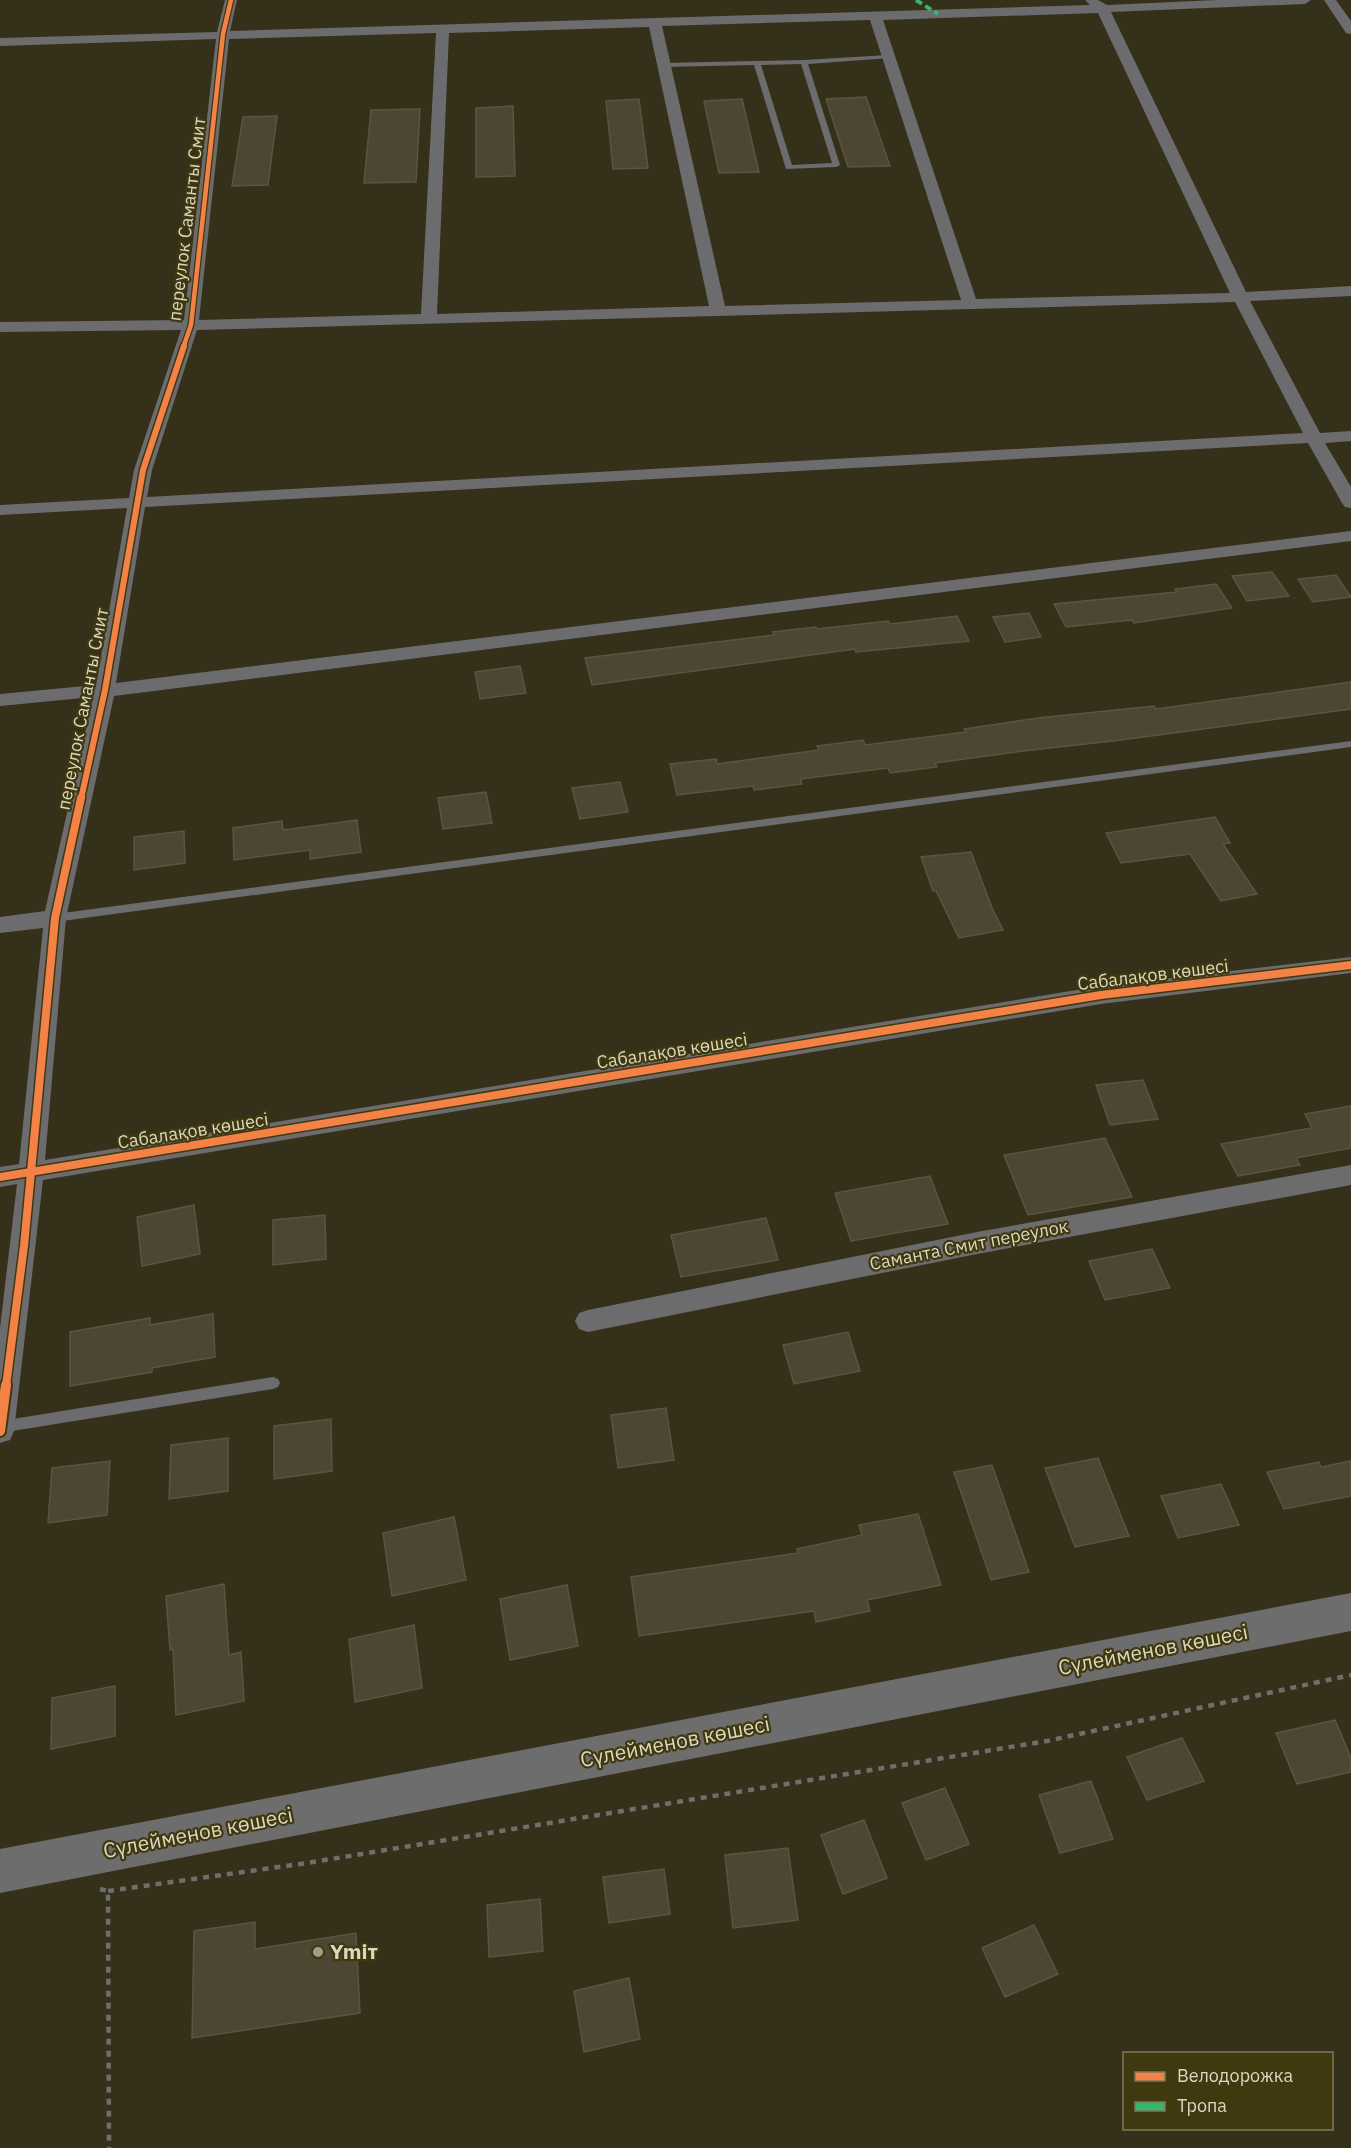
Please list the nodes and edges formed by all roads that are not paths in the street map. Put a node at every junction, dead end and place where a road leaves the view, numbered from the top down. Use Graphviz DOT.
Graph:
graph roads {
  1 [pos="231,0"];
  2 [pos="1305,0"];
  3 [pos="1330,0"];
  4 [pos="1096,4"];
  5 [pos="875,16"];
  6 [pos="655,23"];
  7 [pos="443,29"];
  8 [pos="1351,30"];
  9 [pos="223,34"];
  10 [pos="0,43"];
  11 [pos="888,57"];
  12 [pos="804,62"];
  13 [pos="757,63"];
  14 [pos="664,65"];
  15 [pos="1351,291"];
  16 [pos="1239,297"];
  17 [pos="970,304"];
  18 [pos="718,311"];
  19 [pos="429,318"];
  20 [pos="191,325"];
  21 [pos="0,327"];
  22 [pos="1351,436"];
  23 [pos="1313,438"];
  24 [pos="1351,503"];
  25 [pos="137,504"];
  26 [pos="0,510"];
  27 [pos="1351,536"];
  28 [pos="105,690"];
  29 [pos="0,700"];
  30 [pos="1351,744"];
  31 [pos="55,918"];
  32 [pos="0,925"];
  33 [pos="1351,965"];
  34 [pos="29,1173"];
  35 [pos="1351,1175"];
  36 [pos="0,1177"];
  37 [pos="588,1322"];
  38 [pos="273,1383"];
  39 [pos="0,1428"];
  40 [pos="1351,1612"];
  41 [pos="0,1871"];
  1 -- 9 [label="street, переулок Саманты Смит"];
  2 -- 4 [label="street"];
  3 -- 8 [label="street"];
  4 -- 5 [label="street"];
  4 -- 16 [label="street"];
  5 -- 6 [label="street"];
  5 -- 11 [label="street"];
  6 -- 7 [label="street"];
  6 -- 14 [label="street"];
  7 -- 9 [label="street"];
  7 -- 19 [label="street"];
  9 -- 10 [label="street"];
  9 -- 20 [label="street, переулок Саманты Смит"];
  11 -- 12 [label="lane"];
  11 -- 17 [label="street"];
  12 -- 13 [label="lane"];
  12 -- 13 [label="lane"];
  13 -- 14 [label="lane"];
  14 -- 18 [label="street"];
  15 -- 16 [label="street"];
  16 -- 17 [label="street"];
  16 -- 23 [label="street"];
  17 -- 18 [label="street"];
  18 -- 19 [label="street"];
  19 -- 20 [label="street"];
  20 -- 21 [label="street"];
  20 -- 25 [label="street, переулок Саманты Смит"];
  22 -- 23 [label="street"];
  23 -- 24 [label="street"];
  23 -- 25 [label="street"];
  25 -- 26 [label="street"];
  25 -- 28 [label="street, переулок Саманты Смит"];
  27 -- 28 [label="street"];
  28 -- 29 [label="street"];
  28 -- 31 [label="street, переулок Саманты Смит"];
  30 -- 31 [label="lane"];
  31 -- 32 [label="street"];
  31 -- 34 [label="street, переулок Саманты Смит"];
  33 -- 34 [label="street, Сабалақов көшесі"];
  34 -- 36 [label="street, Сабалақов көшесі"];
  34 -- 39 [label="street, переулок Саманты Смит"];
  35 -- 37 [label="street, Саманта Смит переулок"];
  38 -- 39 [label="lane"];
  40 -- 41 [label="main road, Сүлейменов көшесі"];
}
